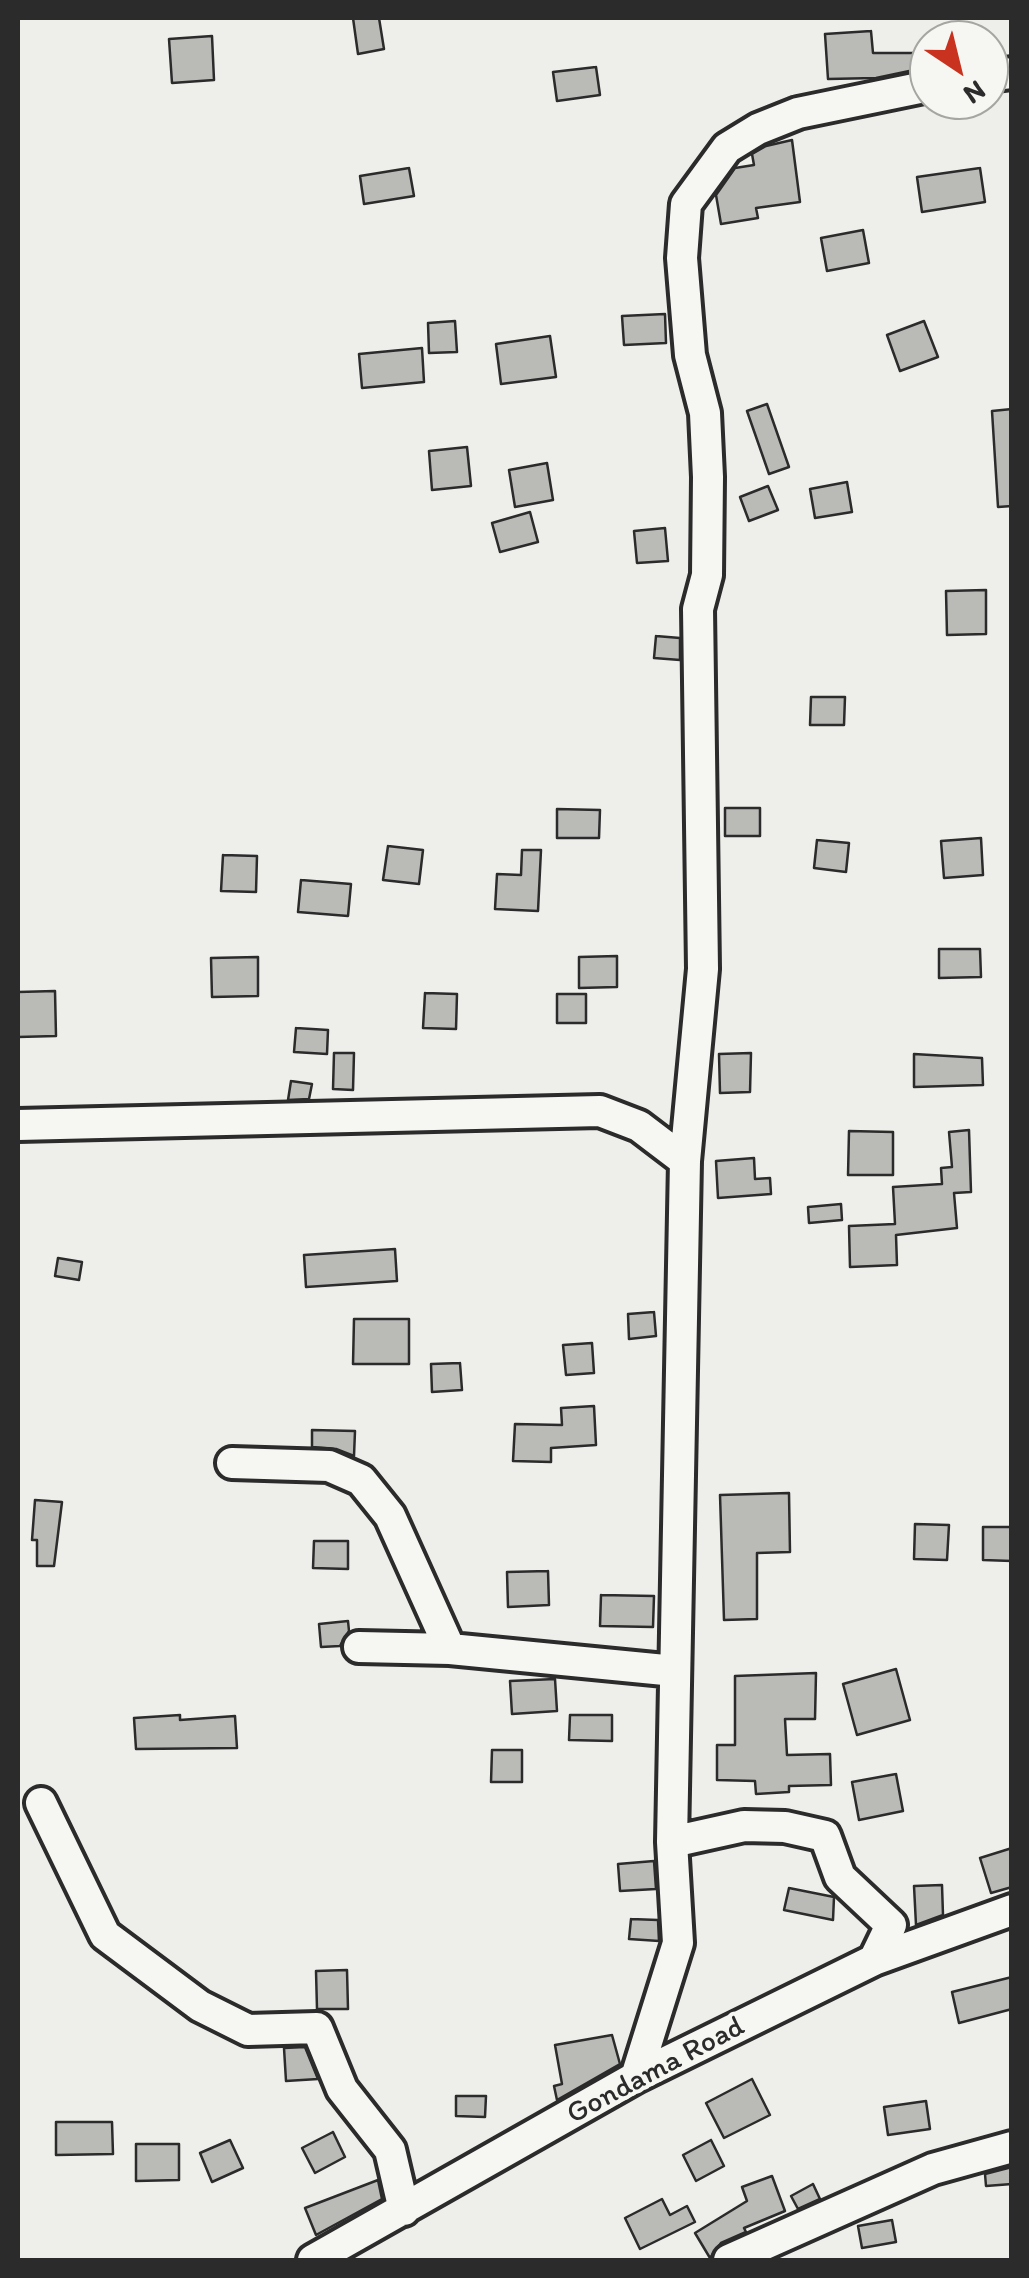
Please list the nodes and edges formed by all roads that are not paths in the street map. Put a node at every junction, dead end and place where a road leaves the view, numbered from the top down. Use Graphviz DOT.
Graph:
graph roads {
  1 [pos="909,90"];
  2 [pos="18,1124"];
  3 [pos="685,1160"];
  4 [pos="232,1462"];
  5 [pos="360,1647"];
  6 [pos="450,1649"];
  7 [pos="675,1672"];
  8 [pos="41,1802"];
  9 [pos="672,1842"];
  10 [pos="1012,1910"];
  11 [pos="874,1960"];
  12 [pos="636,2077"];
  13 [pos="1012,2147"];
  14 [pos="404,2210"];
  15 [pos="313,2260"];
  16 [pos="728,2260"];
  1 -- 3 [label="street"];
  2 -- 3 [label="street"];
  3 -- 7 [label="street"];
  4 -- 6 [label="street"];
  5 -- 6 [label="street"];
  6 -- 7 [label="street"];
  7 -- 9 [label="street"];
  8 -- 14 [label="street"];
  9 -- 11 [label="street"];
  9 -- 12 [label="street"];
  10 -- 11 [label="street, Gondama Road"];
  11 -- 12 [label="street, Gondama Road"];
  12 -- 14 [label="street, Gondama Road"];
  13 -- 16 [label="street"];
  14 -- 15 [label="street, Gondama Road"];
}
